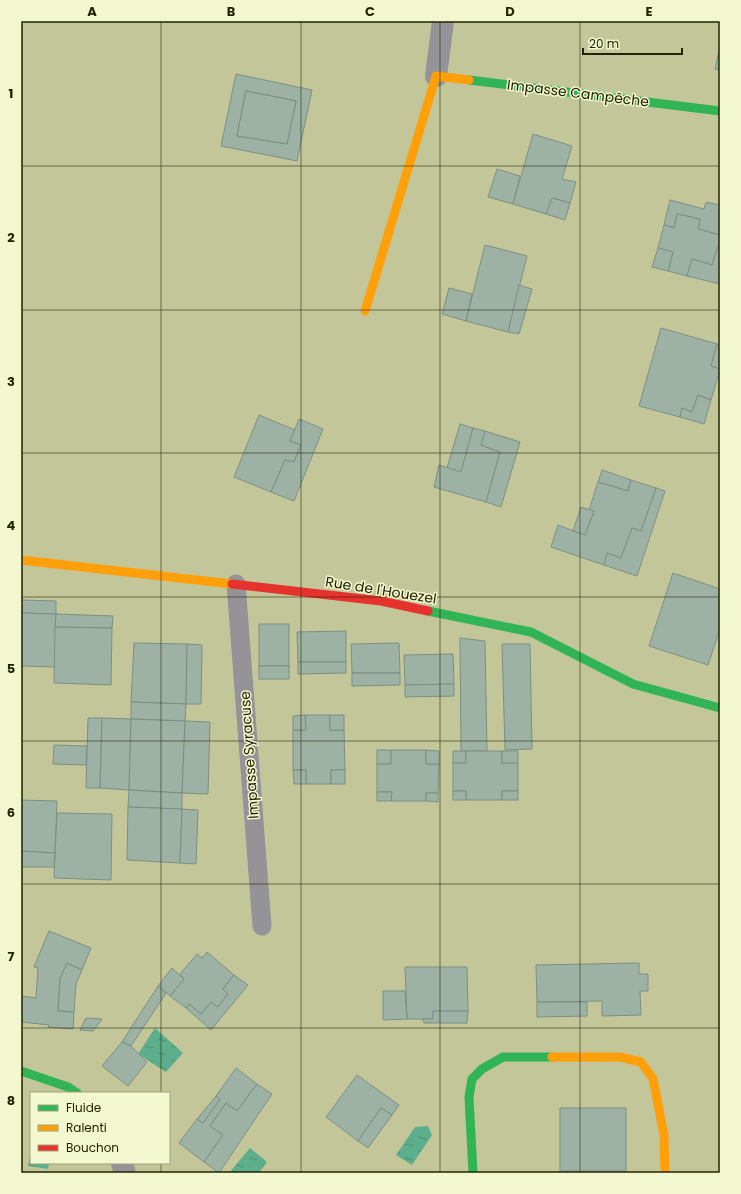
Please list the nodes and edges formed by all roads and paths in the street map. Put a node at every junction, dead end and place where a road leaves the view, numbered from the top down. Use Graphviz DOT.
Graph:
graph roads {
  1 [pos="443,21"];
  2 [pos="436,76"];
  3 [pos="720,111"];
  4 [pos="365,311"];
  5 [pos="21,560"];
  6 [pos="236,584"];
  7 [pos="720,708"];
  8 [pos="262,926"];
  9 [pos="21,1071"];
  10 [pos="76,1092"];
  11 [pos="473,1173"];
  12 [pos="665,1173"];
  1 -- 2 [label="street"];
  2 -- 3 [label="street, Impasse Campêche"];
  2 -- 4 [label="street"];
  5 -- 6 [label="street, Rue de l'Houezel"];
  6 -- 7 [label="street, Rue de l'Houezel"];
  6 -- 8 [label="lane, Impasse Syracuse"];
  9 -- 10 [label="street"];
  11 -- 12 [label="street"];
}
